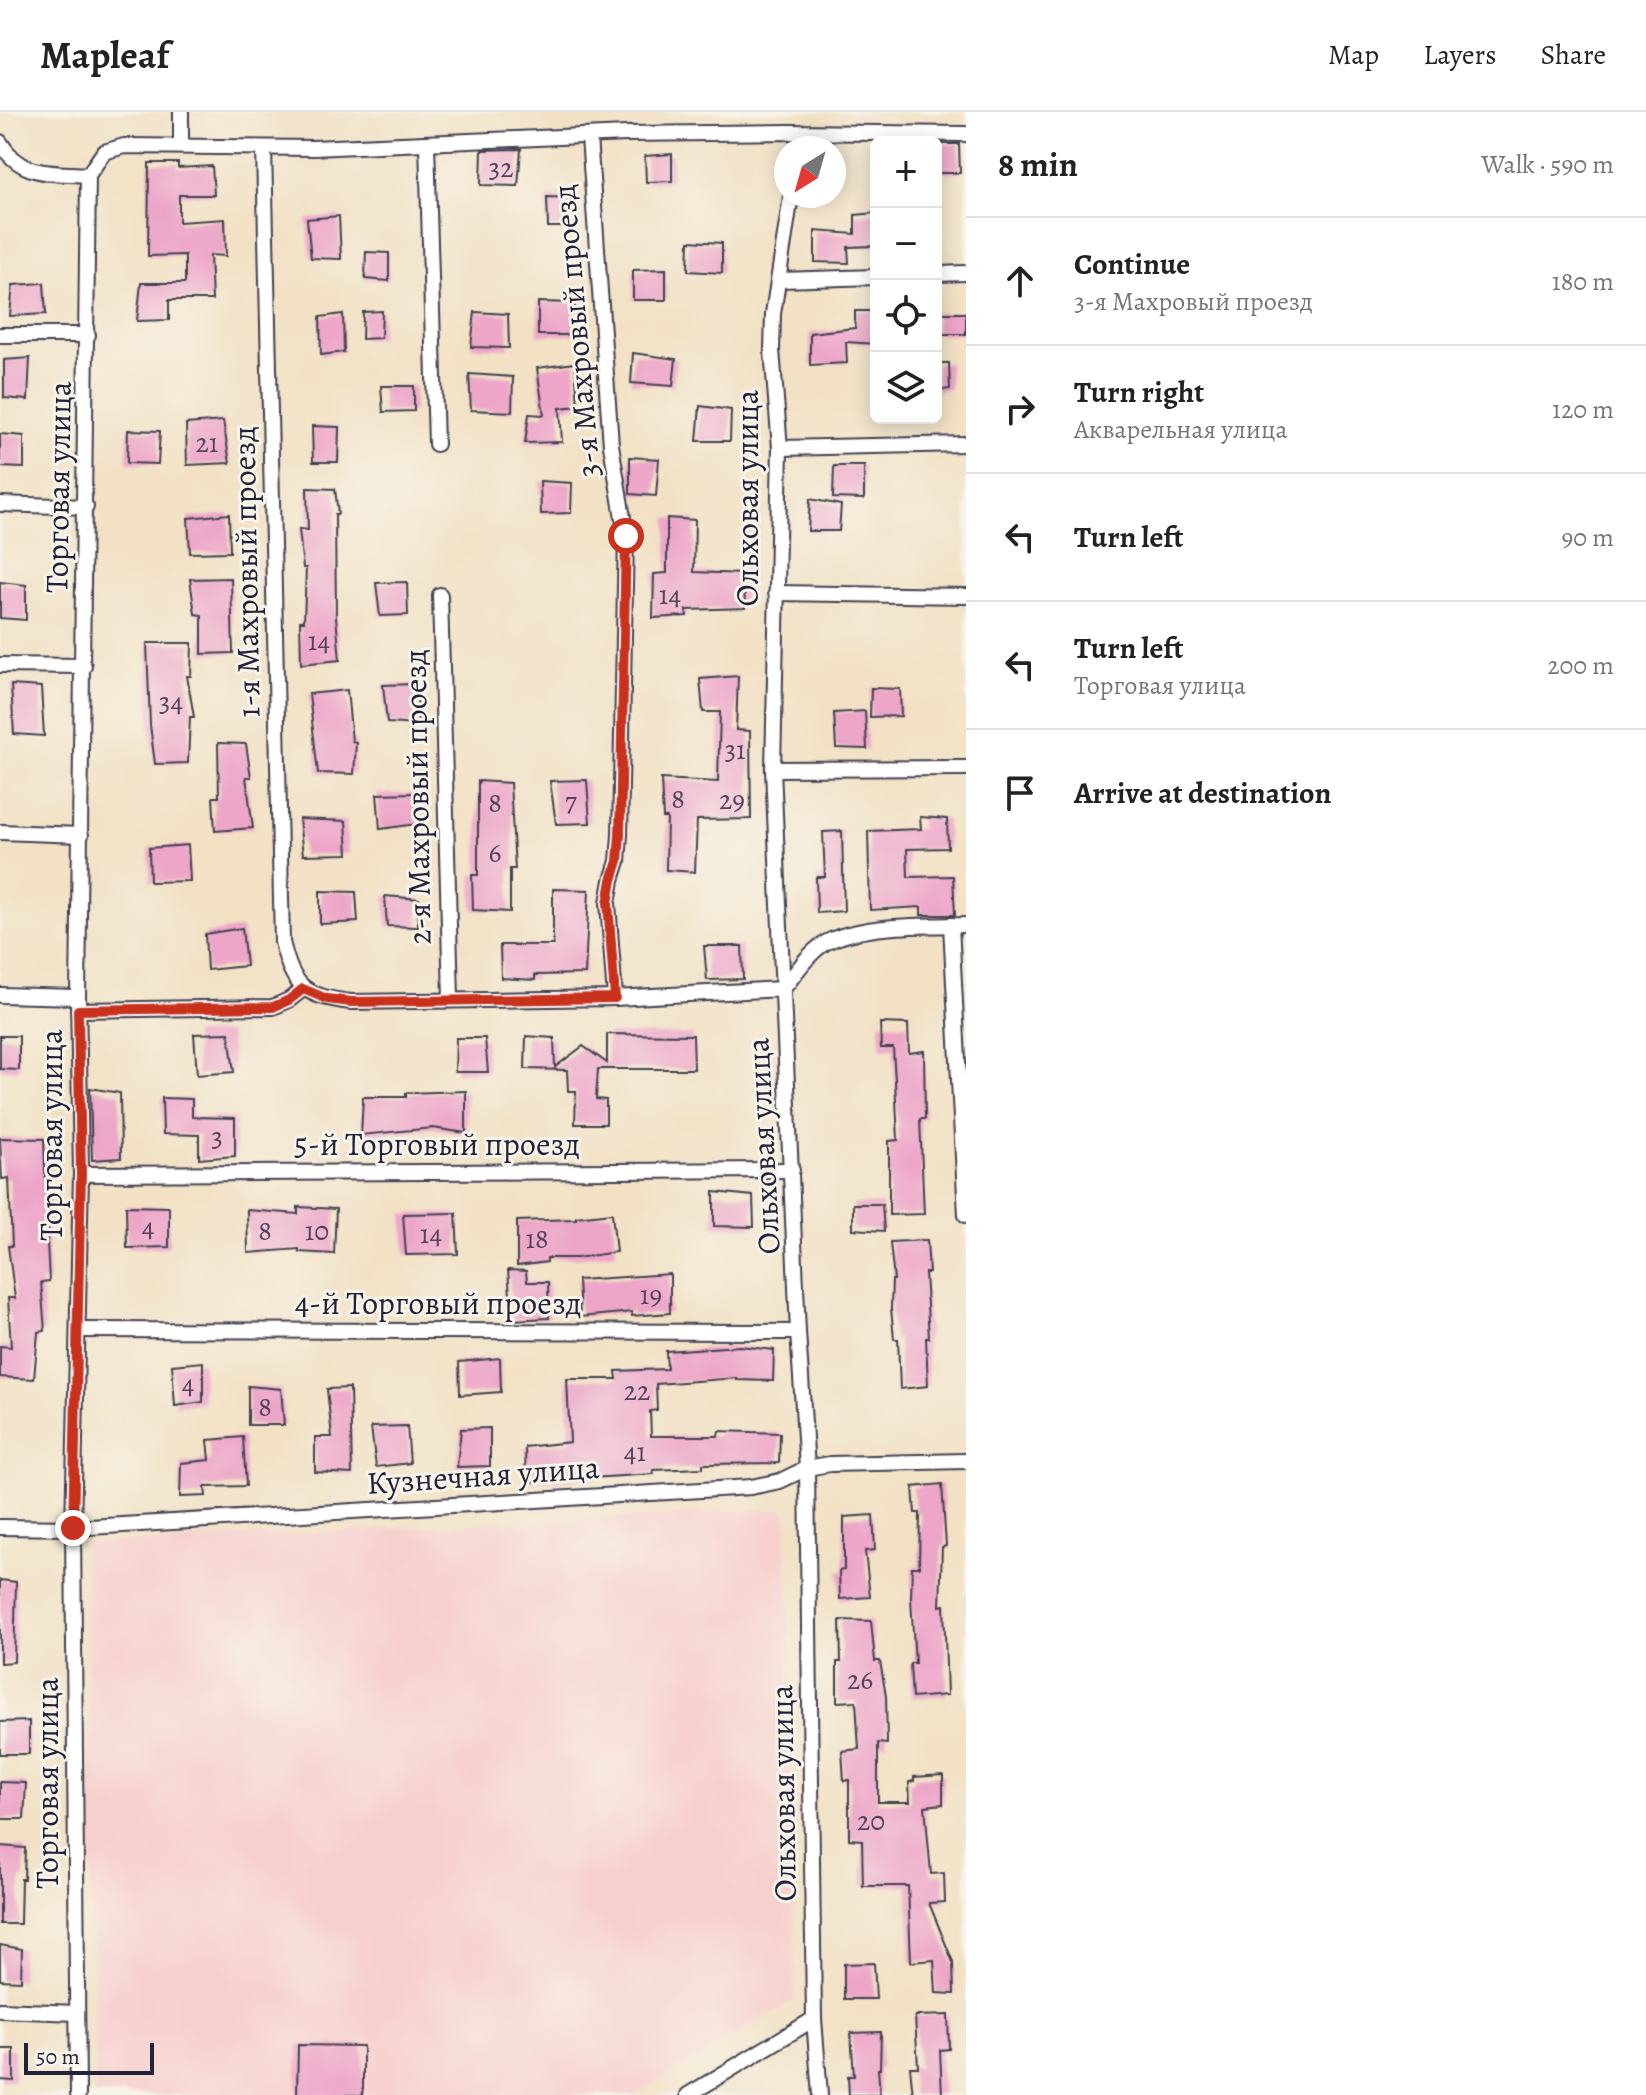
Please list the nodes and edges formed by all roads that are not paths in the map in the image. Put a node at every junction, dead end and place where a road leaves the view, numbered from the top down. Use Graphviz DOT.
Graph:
graph roads {
  1 [pos="181,112"];
  2 [pos="788,132"];
  3 [pos="966,134"];
  4 [pos="788,136"];
  5 [pos="589,137"];
  6 [pos="0,142"];
  7 [pos="427,143"];
  8 [pos="181,146"];
  9 [pos="264,148"];
  10 [pos="88,175"];
  11 [pos="789,208"];
  12 [pos="966,273"];
  13 [pos="942,274"];
  14 [pos="870,277"];
  15 [pos="780,280"];
  16 [pos="0,335"];
  17 [pos="88,335"];
  18 [pos="436,444"];
  19 [pos="966,444"];
  20 [pos="780,448"];
  21 [pos="0,504"];
  22 [pos="86,507"];
  23 [pos="776,593"];
  24 [pos="440,595"];
  25 [pos="966,596"];
  26 [pos="0,665"];
  27 [pos="84,666"];
  28 [pos="966,768"];
  29 [pos="773,769"];
  30 [pos="0,832"];
  31 [pos="81,835"];
  32 [pos="959,925"];
  33 [pos="303,989"];
  34 [pos="783,989"];
  35 [pos="0,995"];
  36 [pos="615,998"];
  37 [pos="451,999"];
  38 [pos="78,1003"];
  39 [pos="792,1170"];
  40 [pos="81,1174"];
  41 [pos="966,1215"];
  42 [pos="78,1330"];
  43 [pos="798,1332"];
  44 [pos="966,1461"];
  45 [pos="807,1468"];
  46 [pos="0,1527"];
  47 [pos="73,1528"];
  48 [pos="0,2010"];
  49 [pos="77,2013"];
  50 [pos="814,2019"];
  51 [pos="78,2095"];
  52 [pos="688,2095"];
  53 [pos="820,2095"];
  1 -- 8 [label="street"];
  2 -- 3 [label="street"];
  2 -- 4 [label="street"];
  2 -- 5 [label="street"];
  5 -- 7 [label="street"];
  5 -- 36 [label="street, 3-я Махровый проезд"];
  6 -- 10 [label="street"];
  7 -- 9 [label="street"];
  7 -- 18 [label="street"];
  8 -- 9 [label="street"];
  8 -- 10 [label="street"];
  9 -- 33 [label="street, 1-я Махровый проезд"];
  10 -- 17 [label="street, Торговая улица"];
  11 -- 15 [label="street, Ольховая улица"];
  12 -- 13 [label="street"];
  14 -- 15 [label="street"];
  15 -- 20 [label="street, Ольховая улица"];
  16 -- 17 [label="street"];
  17 -- 22 [label="street, Торговая улица"];
  19 -- 20 [label="street"];
  20 -- 23 [label="street, Ольховая улица"];
  21 -- 22 [label="street"];
  22 -- 27 [label="street, Торговая улица"];
  23 -- 25 [label="street"];
  23 -- 29 [label="street, Ольховая улица"];
  24 -- 37 [label="street, 2-я Махровый проезд"];
  26 -- 27 [label="street"];
  27 -- 31 [label="street, Торговая улица"];
  28 -- 29 [label="street"];
  29 -- 34 [label="street, Ольховая улица"];
  30 -- 31 [label="street"];
  31 -- 38 [label="street, Торговая улица"];
  32 -- 34 [label="street"];
  32 -- 41 [label="street"];
  33 -- 37 [label="street"];
  33 -- 38 [label="street"];
  34 -- 36 [label="street"];
  34 -- 39 [label="street, Ольховая улица"];
  35 -- 38 [label="street"];
  36 -- 37 [label="street"];
  38 -- 40 [label="street, Торговая улица"];
  39 -- 40 [label="street, 5-й Торговый проезд"];
  39 -- 43 [label="street, Ольховая улица"];
  40 -- 42 [label="street, Торговая улица"];
  42 -- 43 [label="street, 4-й Торговый проезд"];
  42 -- 47 [label="street, Торговая улица"];
  43 -- 45 [label="street, Ольховая улица"];
  44 -- 45 [label="street, Кузнечная улица"];
  45 -- 47 [label="street, Кузнечная улица"];
  45 -- 50 [label="street, Ольховая улица"];
  46 -- 47 [label="street, Кузнечная улица"];
  47 -- 49 [label="street, Торговая улица"];
  48 -- 49 [label="street"];
  49 -- 51 [label="street, Торговая улица"];
  50 -- 52 [label="street"];
  50 -- 53 [label="street, Ольховая улица"];
}
